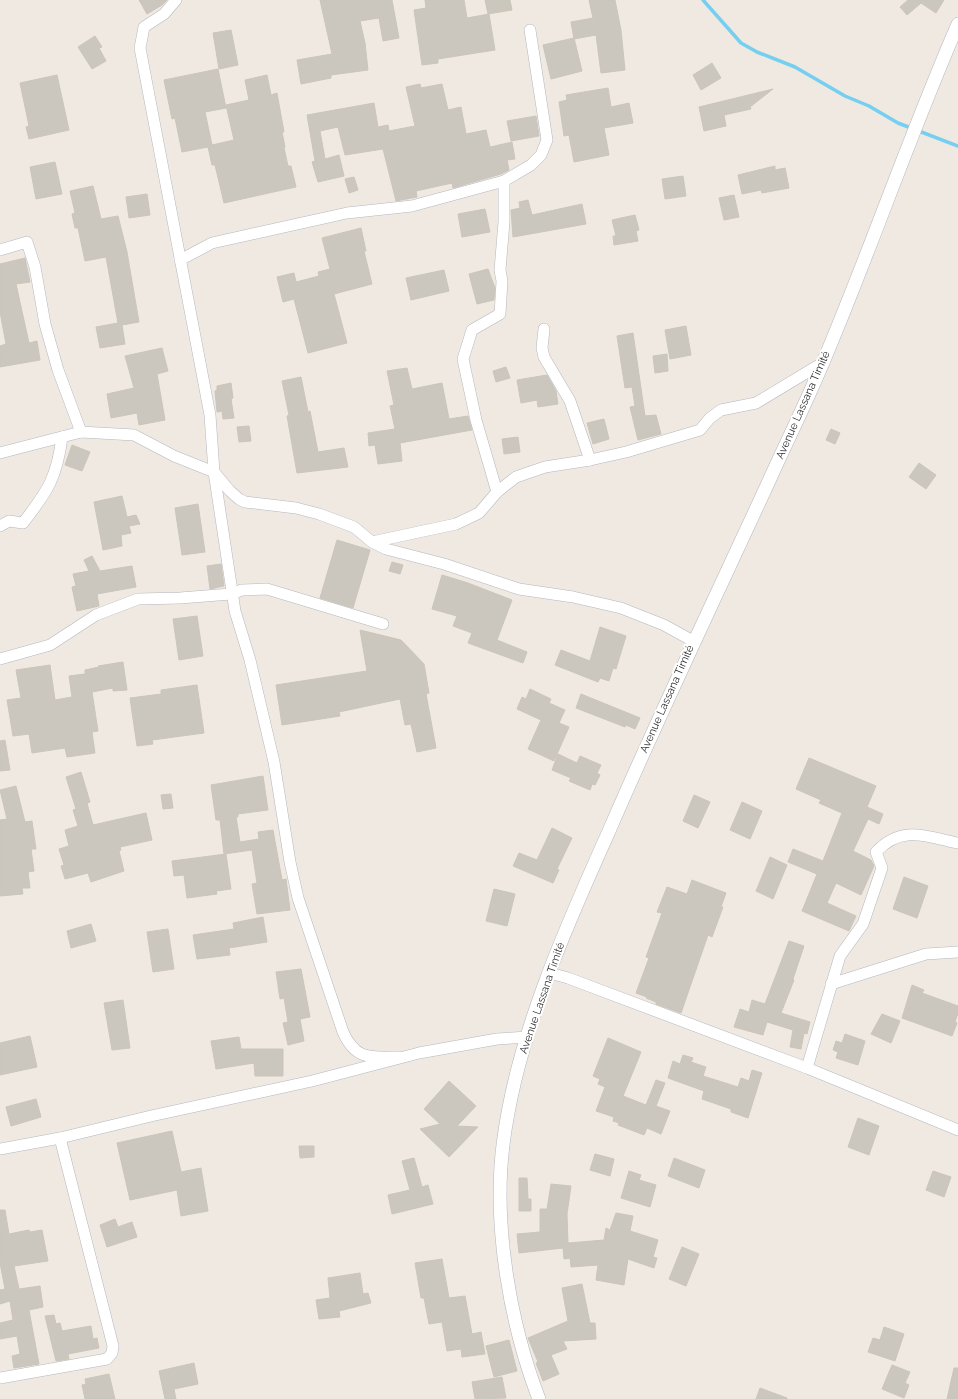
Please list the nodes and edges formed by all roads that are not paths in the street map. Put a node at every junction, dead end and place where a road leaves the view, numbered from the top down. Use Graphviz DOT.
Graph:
graph roads {
  1 [pos="176,0"];
  2 [pos="958,24"];
  3 [pos="530,30"];
  4 [pos="504,181"];
  5 [pos="0,250"];
  6 [pos="180,260"];
  7 [pos="544,329"];
  8 [pos="824,362"];
  9 [pos="81,432"];
  10 [pos="62,437"];
  11 [pos="0,453"];
  12 [pos="590,460"];
  13 [pos="214,472"];
  14 [pos="497,492"];
  15 [pos="0,526"];
  16 [pos="372,542"];
  17 [pos="231,594"];
  18 [pos="383,624"];
  19 [pos="693,641"];
  20 [pos="0,659"];
  21 [pos="957,843"];
  22 [pos="958,952"];
  23 [pos="550,973"];
  24 [pos="831,984"];
  25 [pos="528,1037"];
  26 [pos="400,1057"];
  27 [pos="807,1068"];
  28 [pos="958,1130"];
  29 [pos="60,1138"];
  30 [pos="0,1149"];
  31 [pos="0,1378"];
  32 [pos="539,1399"];
  1 -- 6 [label="street"];
  2 -- 8 [label="street, Avenue Lassana Timité"];
  3 -- 4 [label="street"];
  4 -- 6 [label="street"];
  4 -- 14 [label="street"];
  5 -- 9 [label="street"];
  6 -- 13 [label="street"];
  7 -- 12 [label="street"];
  8 -- 12 [label="street"];
  8 -- 19 [label="street, Avenue Lassana Timité"];
  9 -- 10 [label="street"];
  9 -- 13 [label="street"];
  10 -- 11 [label="street"];
  10 -- 15 [label="street"];
  12 -- 14 [label="street"];
  13 -- 16 [label="street"];
  13 -- 17 [label="street"];
  14 -- 16 [label="street"];
  16 -- 19 [label="street"];
  17 -- 18 [label="street"];
  17 -- 20 [label="street"];
  17 -- 26 [label="street"];
  19 -- 23 [label="street, Avenue Lassana Timité"];
  21 -- 24 [label="street"];
  22 -- 24 [label="street"];
  23 -- 25 [label="street, Avenue Lassana Timité"];
  23 -- 27 [label="street"];
  24 -- 27 [label="street"];
  25 -- 26 [label="street"];
  25 -- 32 [label="street, Avenue Lassana Timité"];
  26 -- 29 [label="street"];
  27 -- 28 [label="street"];
  29 -- 30 [label="street"];
  29 -- 31 [label="street"];
}
